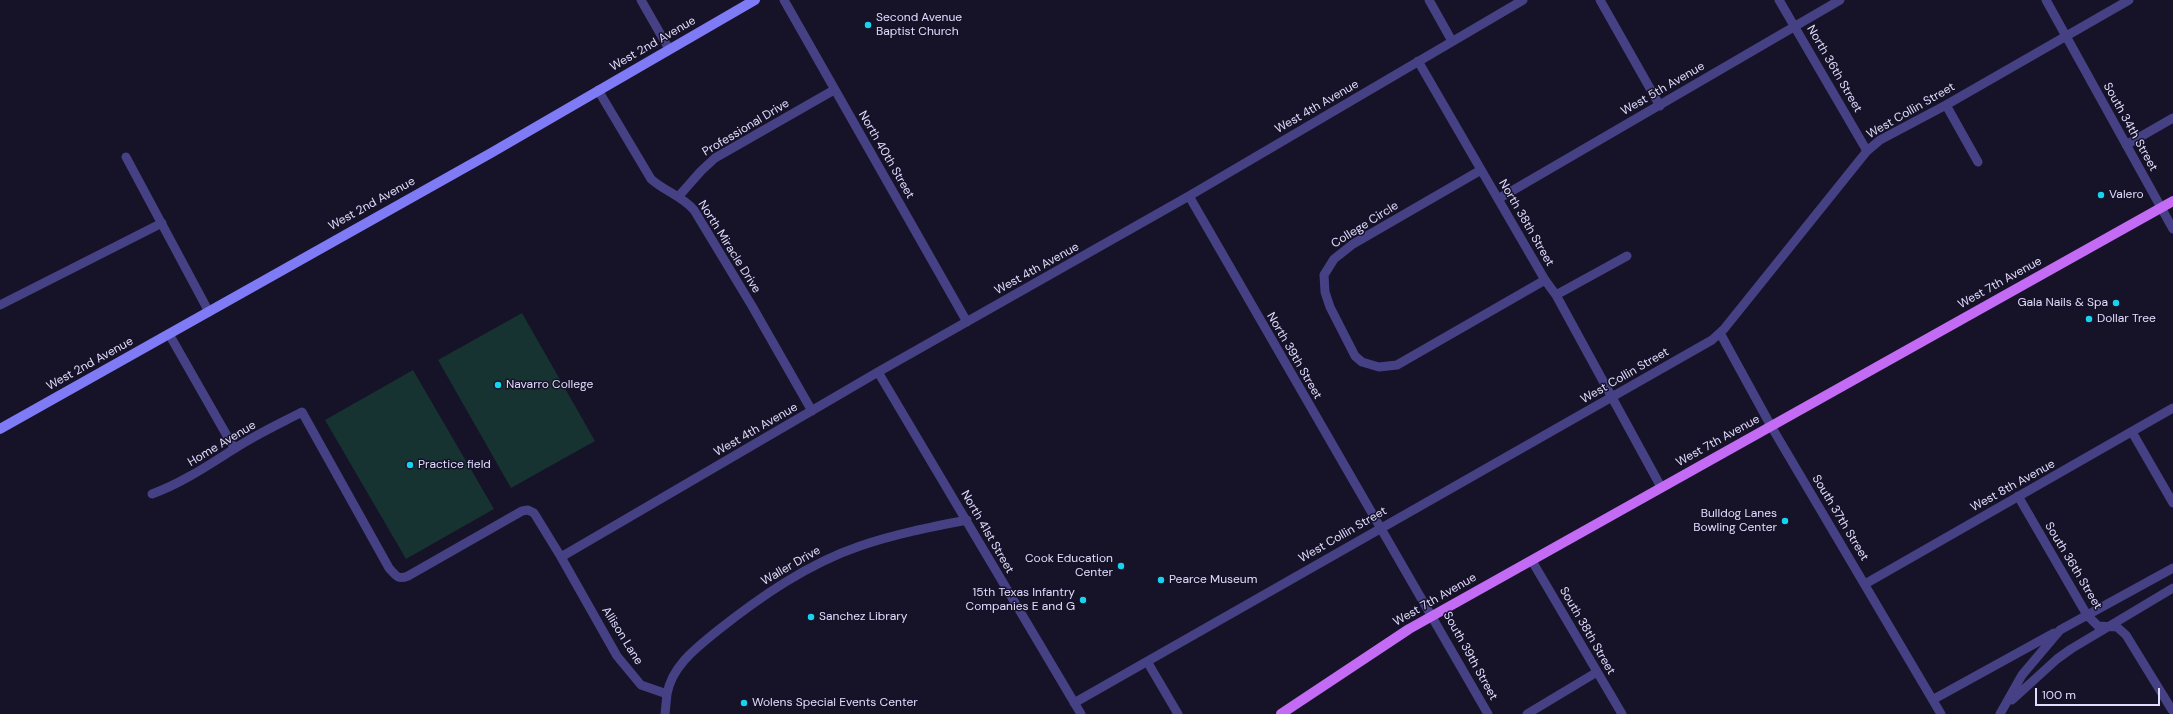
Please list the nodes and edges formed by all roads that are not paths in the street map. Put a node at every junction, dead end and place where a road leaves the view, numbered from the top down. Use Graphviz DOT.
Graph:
graph roads {
  1 [pos="641,0"];
  2 [pos="755,0"];
  3 [pos="784,0"];
  4 [pos="1429,0"];
  5 [pos="1523,0"];
  6 [pos="1600,0"];
  7 [pos="1779,0"];
  8 [pos="1840,0"];
  9 [pos="2046,0"];
  10 [pos="2129,0"];
  11 [pos="1795,27"];
  12 [pos="2066,36"];
  13 [pos="1452,41"];
  14 [pos="669,49"];
  15 [pos="1418,61"];
  16 [pos="598,90"];
  17 [pos="834,90"];
  18 [pos="1946,105"];
  19 [pos="1660,106"];
  20 [pos="2173,118"];
  21 [pos="2126,145"];
  22 [pos="1867,151"];
  23 [pos="126,157"];
  24 [pos="1978,162"];
  25 [pos="1481,170"];
  26 [pos="1189,196"];
  27 [pos="678,197"];
  28 [pos="1498,199"];
  29 [pos="2173,201"];
  30 [pos="2161,207"];
  31 [pos="162,223"];
  32 [pos="2173,229"];
  33 [pos="1627,256"];
  34 [pos="1545,280"];
  35 [pos="1556,295"];
  36 [pos="0,305"];
  37 [pos="209,312"];
  38 [pos="967,322"];
  39 [pos="1720,333"];
  40 [pos="170,334"];
  41 [pos="878,372"];
  42 [pos="1613,397"];
  43 [pos="2173,408"];
  44 [pos="812,411"];
  45 [pos="302,412"];
  46 [pos="1771,426"];
  47 [pos="0,429"];
  48 [pos="2132,432"];
  49 [pos="234,448"];
  50 [pos="1661,487"];
  51 [pos="152,494"];
  52 [pos="2018,496"];
  53 [pos="2173,503"];
  54 [pos="967,520"];
  55 [pos="1381,527"];
  56 [pos="562,556"];
  57 [pos="1532,561"];
  58 [pos="2173,568"];
  59 [pos="1864,584"];
  60 [pos="2173,588"];
  61 [pos="2087,615"];
  62 [pos="1433,616"];
  63 [pos="2108,626"];
  64 [pos="2060,630"];
  65 [pos="1148,663"];
  66 [pos="1597,672"];
  67 [pos="667,694"];
  68 [pos="1934,700"];
  69 [pos="1074,703"];
  70 [pos="2006,706"];
  71 [pos="2172,710"];
  72 [pos="665,714"];
  73 [pos="1081,714"];
  74 [pos="1178,714"];
  75 [pos="1281,714"];
  76 [pos="1488,714"];
  77 [pos="1527,714"];
  78 [pos="1622,714"];
  79 [pos="1941,714"];
  80 [pos="2000,714"];
  1 -- 14 [label="street"];
  2 -- 14 [label="street, West 2nd Avenue"];
  3 -- 17 [label="street, North 40th Street"];
  4 -- 13 [label="street"];
  5 -- 13 [label="street, West 4th Avenue"];
  6 -- 19 [label="street"];
  7 -- 11 [label="street, North 36th Street"];
  8 -- 11 [label="street, West 5th Avenue"];
  9 -- 12 [label="street, South 34th Street"];
  10 -- 12 [label="street, West Collin Street"];
  11 -- 19 [label="street, West 5th Avenue"];
  11 -- 22 [label="street, North 36th Street"];
  12 -- 18 [label="street, West Collin Street"];
  12 -- 21 [label="street, South 34th Street"];
  13 -- 15 [label="street, West 4th Avenue"];
  14 -- 16 [label="street, West 2nd Avenue"];
  15 -- 25 [label="street, North 38th Street"];
  15 -- 26 [label="street, West 4th Avenue"];
  16 -- 27 [label="street, North Miracle Drive"];
  16 -- 37 [label="street, West 2nd Avenue"];
  17 -- 27 [label="street, Professional Drive"];
  17 -- 38 [label="street, North 40th Street"];
  18 -- 22 [label="street, West Collin Street"];
  18 -- 24 [label="street"];
  19 -- 28 [label="street, West 5th Avenue"];
  20 -- 21 [label="street"];
  21 -- 30 [label="street, South 34th Street"];
  22 -- 39 [label="street, West Collin Street"];
  23 -- 31 [label="street"];
  25 -- 28 [label="street, North 38th Street"];
  25 -- 34 [label="street, College Circle"];
  26 -- 38 [label="street, West 4th Avenue"];
  26 -- 55 [label="street, North 39th Street"];
  27 -- 44 [label="street, North Miracle Drive"];
  28 -- 34 [label="street, North 38th Street"];
  29 -- 30 [label="main road, West 7th Avenue"];
  30 -- 32 [label="street, South 34th Street"];
  30 -- 46 [label="main road, West 7th Avenue"];
  31 -- 36 [label="street"];
  31 -- 37 [label="street"];
  33 -- 35 [label="street"];
  34 -- 35 [label="street, North 38th Street"];
  35 -- 42 [label="street, North 38th Street"];
  37 -- 40 [label="street, West 2nd Avenue"];
  38 -- 41 [label="street, West 4th Avenue"];
  39 -- 42 [label="street, West Collin Street"];
  39 -- 46 [label="street, South 37th Street"];
  40 -- 47 [label="street, West 2nd Avenue"];
  40 -- 49 [label="street"];
  41 -- 44 [label="street, West 4th Avenue"];
  41 -- 54 [label="street, North 41st Street"];
  42 -- 50 [label="street"];
  42 -- 55 [label="street, West Collin Street"];
  43 -- 48 [label="street, West 8th Avenue"];
  44 -- 56 [label="street, West 4th Avenue"];
  45 -- 49 [label="street, Home Avenue"];
  45 -- 56 [label="street, Allison Lane"];
  46 -- 50 [label="main road, West 7th Avenue"];
  46 -- 59 [label="street, South 37th Street"];
  48 -- 52 [label="street, West 8th Avenue"];
  48 -- 53 [label="street"];
  49 -- 51 [label="street, Home Avenue"];
  50 -- 57 [label="main road, West 7th Avenue"];
  52 -- 59 [label="street, West 8th Avenue"];
  52 -- 61 [label="street, South 36th Street"];
  54 -- 67 [label="street, Waller Drive"];
  54 -- 69 [label="street, North 41st Street"];
  55 -- 62 [label="street, South 39th Street"];
  55 -- 65 [label="street, West Collin Street"];
  56 -- 67 [label="street, Allison Lane"];
  57 -- 62 [label="main road, West 7th Avenue"];
  57 -- 66 [label="street, South 38th Street"];
  58 -- 61 [label="street"];
  59 -- 68 [label="street, South 37th Street"];
  60 -- 63 [label="street"];
  61 -- 63 [label="street, South 36th Street"];
  61 -- 64 [label="street"];
  62 -- 75 [label="main road, West 7th Avenue"];
  62 -- 76 [label="street, South 39th Street"];
  63 -- 70 [label="street"];
  63 -- 71 [label="street, South 36th Street"];
  64 -- 68 [label="street"];
  64 -- 70 [label="street"];
  65 -- 69 [label="street, West Collin Street"];
  65 -- 74 [label="street"];
  66 -- 77 [label="street"];
  66 -- 78 [label="street, South 38th Street"];
  67 -- 72 [label="street"];
  68 -- 79 [label="street, South 37th Street"];
  69 -- 73 [label="street, North 41st Street"];
  70 -- 80 [label="street"];
}
